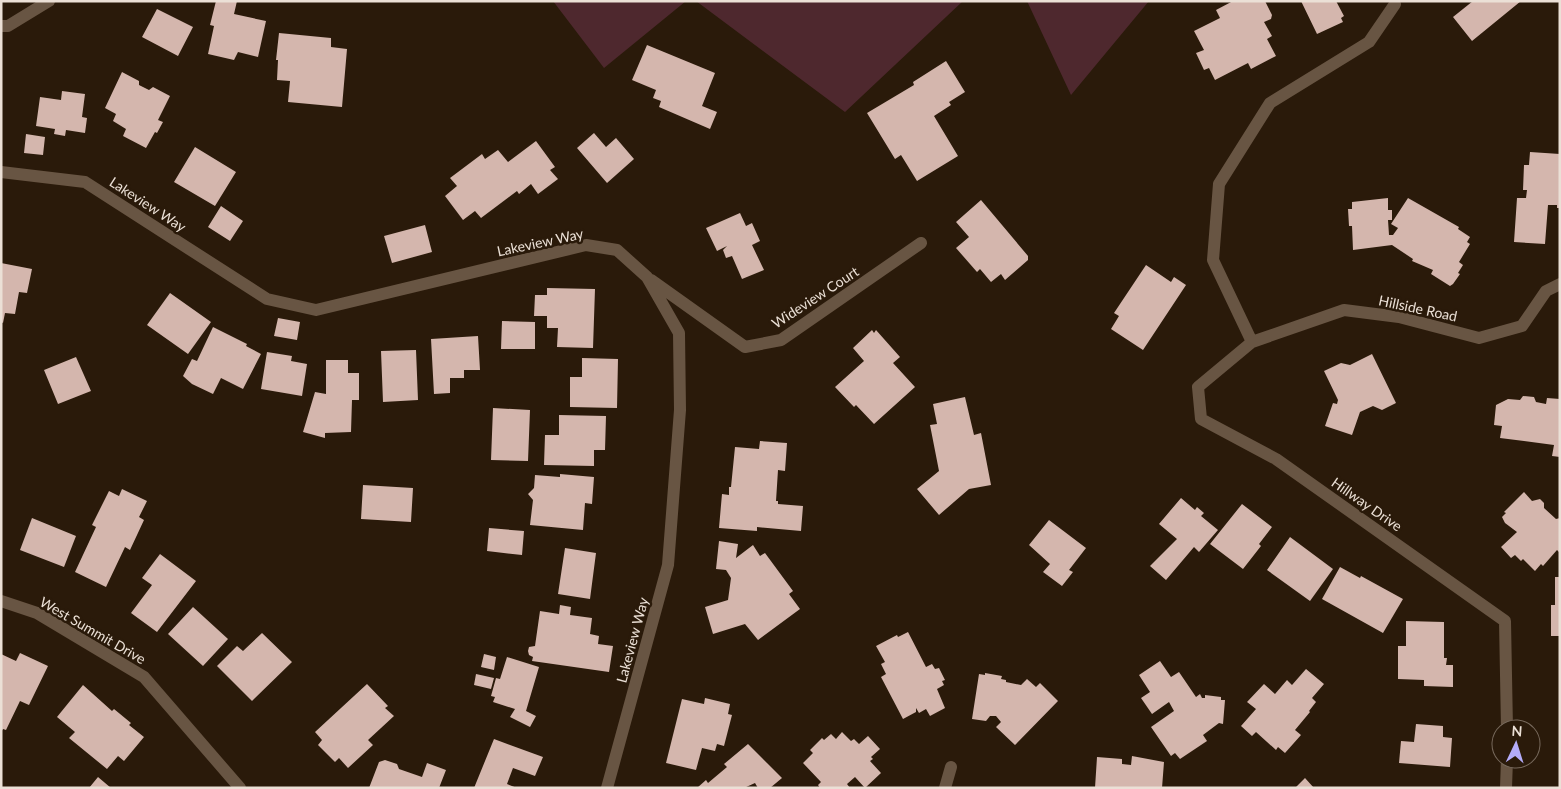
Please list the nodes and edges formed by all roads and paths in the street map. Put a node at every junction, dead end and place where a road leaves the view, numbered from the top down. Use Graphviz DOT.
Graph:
graph roads {
  1 [pos="49,1"];
  2 [pos="1395,4"];
  3 [pos="1,26"];
  4 [pos="1,172"];
  5 [pos="921,244"];
  6 [pos="647,277"];
  7 [pos="1560,284"];
  8 [pos="1252,342"];
  9 [pos="1,601"];
  10 [pos="1507,719"];
  11 [pos="951,767"];
  12 [pos="1506,769"];
  13 [pos="240,788"];
  14 [pos="607,788"];
  15 [pos="945,788"];
  16 [pos="1506,788"];
  1 -- 3 [label="street"];
  2 -- 8 [label="street"];
  4 -- 6 [label="street, Lakeview Way"];
  5 -- 6 [label="street, Wideview Court"];
  6 -- 14 [label="street, Lakeview Way"];
  7 -- 8 [label="street, Hillside Road"];
  8 -- 10 [label="street, Hillway Drive"];
  9 -- 13 [label="street, West Summit Drive"];
  11 -- 15 [label="street"];
  12 -- 16 [label="street"];
}
